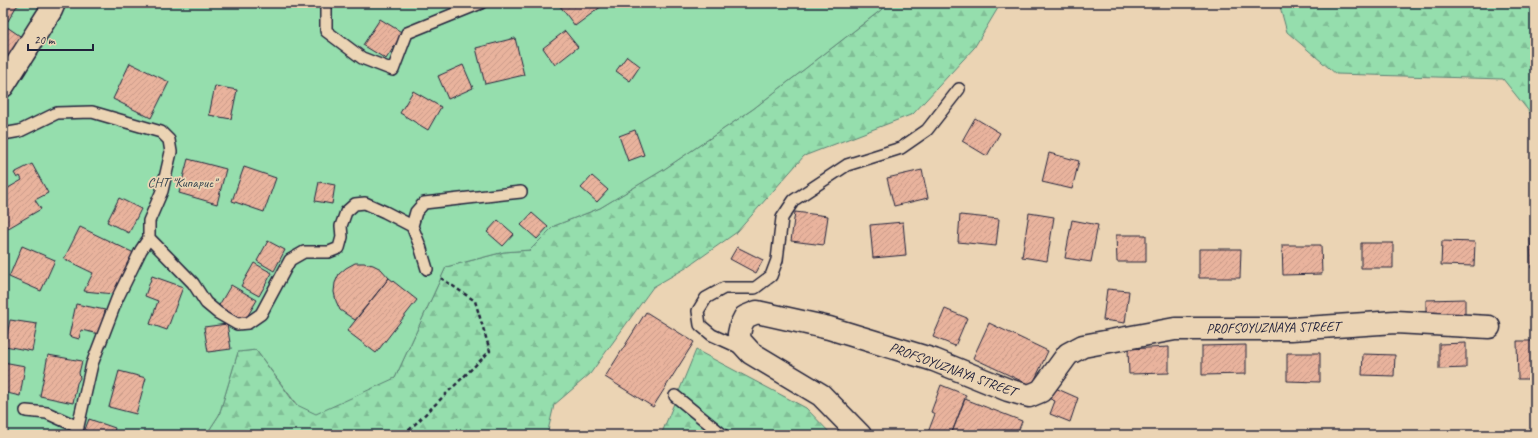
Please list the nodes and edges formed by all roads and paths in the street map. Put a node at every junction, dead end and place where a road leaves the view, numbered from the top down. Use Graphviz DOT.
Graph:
graph roads {
  1 [pos="54,3"];
  2 [pos="326,3"];
  3 [pos="481,3"];
  4 [pos="3,86"];
  5 [pos="959,89"];
  6 [pos="3,134"];
  7 [pos="521,192"];
  8 [pos="412,226"];
  9 [pos="149,238"];
  10 [pos="427,269"];
  11 [pos="1489,327"];
  12 [pos="751,353"];
  13 [pos="676,396"];
  14 [pos="26,411"];
  15 [pos="77,431"];
  16 [pos="404,435"];
  17 [pos="723,435"];
  18 [pos="860,435"];
  1 -- 4 [label="street"];
  2 -- 3 [label="lane"];
  5 -- 12 [label="lane"];
  6 -- 9 [label="lane"];
  7 -- 8 [label="lane"];
  8 -- 9 [label="lane"];
  8 -- 10 [label="lane"];
  9 -- 15 [label="lane"];
  10 -- 16 [label="path"];
  11 -- 12 [label="street, PROFSOYUZNAYA STREET"];
  12 -- 18 [label="street, PROFSOYUZNAYA STREET"];
  13 -- 17 [label="lane"];
  14 -- 15 [label="lane"];
}
